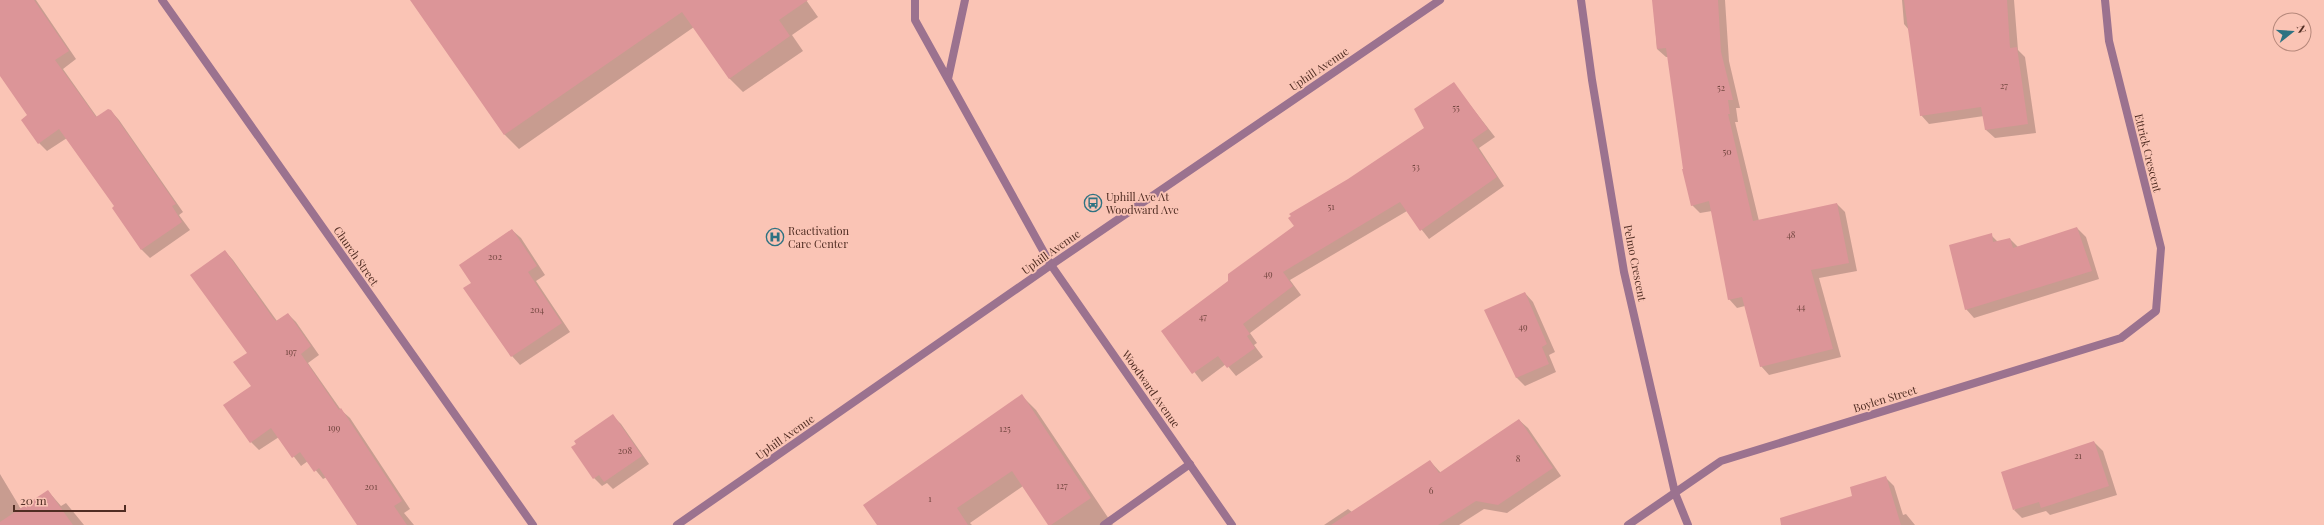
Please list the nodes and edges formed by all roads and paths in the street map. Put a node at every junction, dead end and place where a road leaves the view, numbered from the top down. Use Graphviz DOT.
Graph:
graph roads {
  1 [pos="162,0"];
  2 [pos="915,0"];
  3 [pos="965,0"];
  4 [pos="1440,0"];
  5 [pos="1581,0"];
  6 [pos="2105,0"];
  7 [pos="948,79"];
  8 [pos="1051,265"];
  9 [pos="2156,311"];
  10 [pos="1190,464"];
  11 [pos="1675,493"];
  12 [pos="533,525"];
  13 [pos="678,525"];
  14 [pos="1104,525"];
  15 [pos="1232,525"];
  16 [pos="1628,525"];
  17 [pos="1688,525"];
  1 -- 12 [label="street, Church Street"];
  2 -- 7 [label="street, Woodward Avenue"];
  3 -- 7 [label="street"];
  4 -- 8 [label="street, Uphill Avenue"];
  5 -- 11 [label="street, Pelmo Crescent"];
  6 -- 9 [label="street, Ettrick Crescent"];
  7 -- 8 [label="street, Woodward Avenue"];
  8 -- 10 [label="street, Woodward Avenue"];
  8 -- 13 [label="street, Uphill Avenue"];
  9 -- 11 [label="street, Boylen Street"];
  10 -- 14 [label="street"];
  10 -- 15 [label="street, Woodward Avenue"];
  11 -- 16 [label="street, Boylen Street"];
  11 -- 17 [label="street, Pelmo Crescent"];
}
